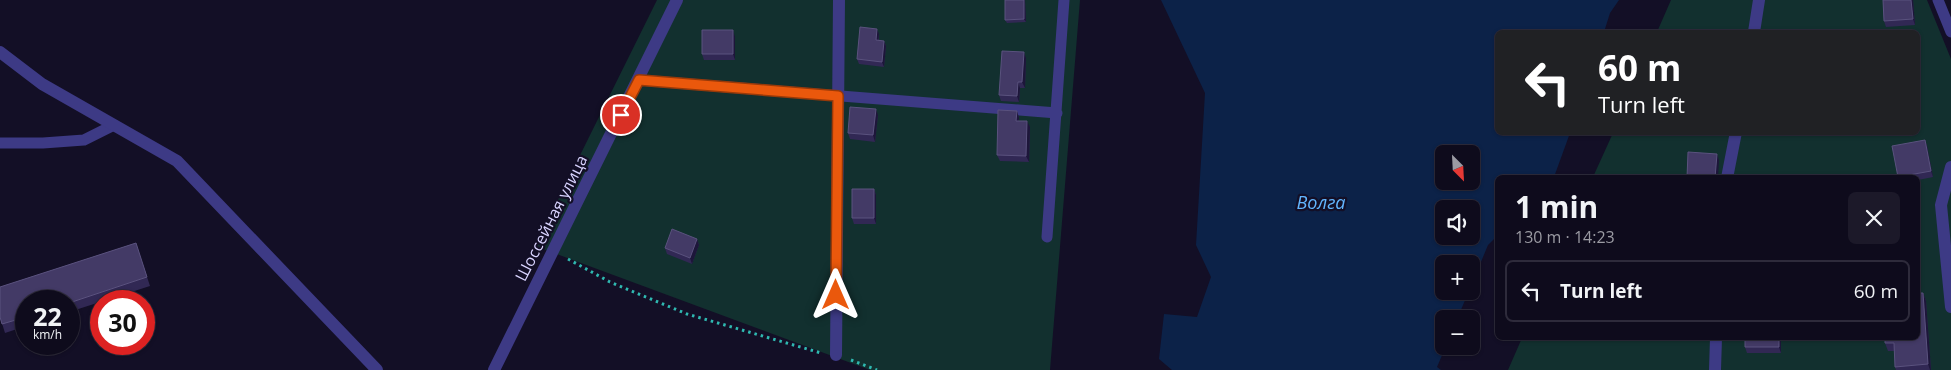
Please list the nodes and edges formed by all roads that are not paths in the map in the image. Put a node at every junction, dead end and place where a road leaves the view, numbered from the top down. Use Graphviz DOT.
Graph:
graph roads {
  1 [pos="677,0"];
  2 [pos="839,0"];
  3 [pos="1064,0"];
  4 [pos="1759,0"];
  5 [pos="1938,0"];
  6 [pos="1754,30"];
  7 [pos="1951,32"];
  8 [pos="0,52"];
  9 [pos="639,80"];
  10 [pos="838,96"];
  11 [pos="1057,113"];
  12 [pos="114,126"];
  13 [pos="1735,135"];
  14 [pos="0,143"];
  15 [pos="1951,167"];
  16 [pos="1728,175"];
  17 [pos="1047,237"];
  18 [pos="1951,307"];
  19 [pos="1716,340"];
  20 [pos="836,355"];
  21 [pos="377,370"];
  22 [pos="494,370"];
  23 [pos="1715,370"];
  1 -- 9 [label="street, Шоссейная улица"];
  2 -- 10 [label="street"];
  3 -- 11 [label="lane"];
  4 -- 6 [label="street"];
  5 -- 7 [label="lane"];
  8 -- 12 [label="street"];
  9 -- 10 [label="lane"];
  9 -- 22 [label="street, Шоссейная улица"];
  10 -- 11 [label="lane"];
  10 -- 20 [label="street"];
  11 -- 17 [label="lane"];
  12 -- 14 [label="lane"];
  12 -- 21 [label="street"];
  13 -- 16 [label="street"];
  15 -- 18 [label="street"];
  19 -- 23 [label="street"];
}
